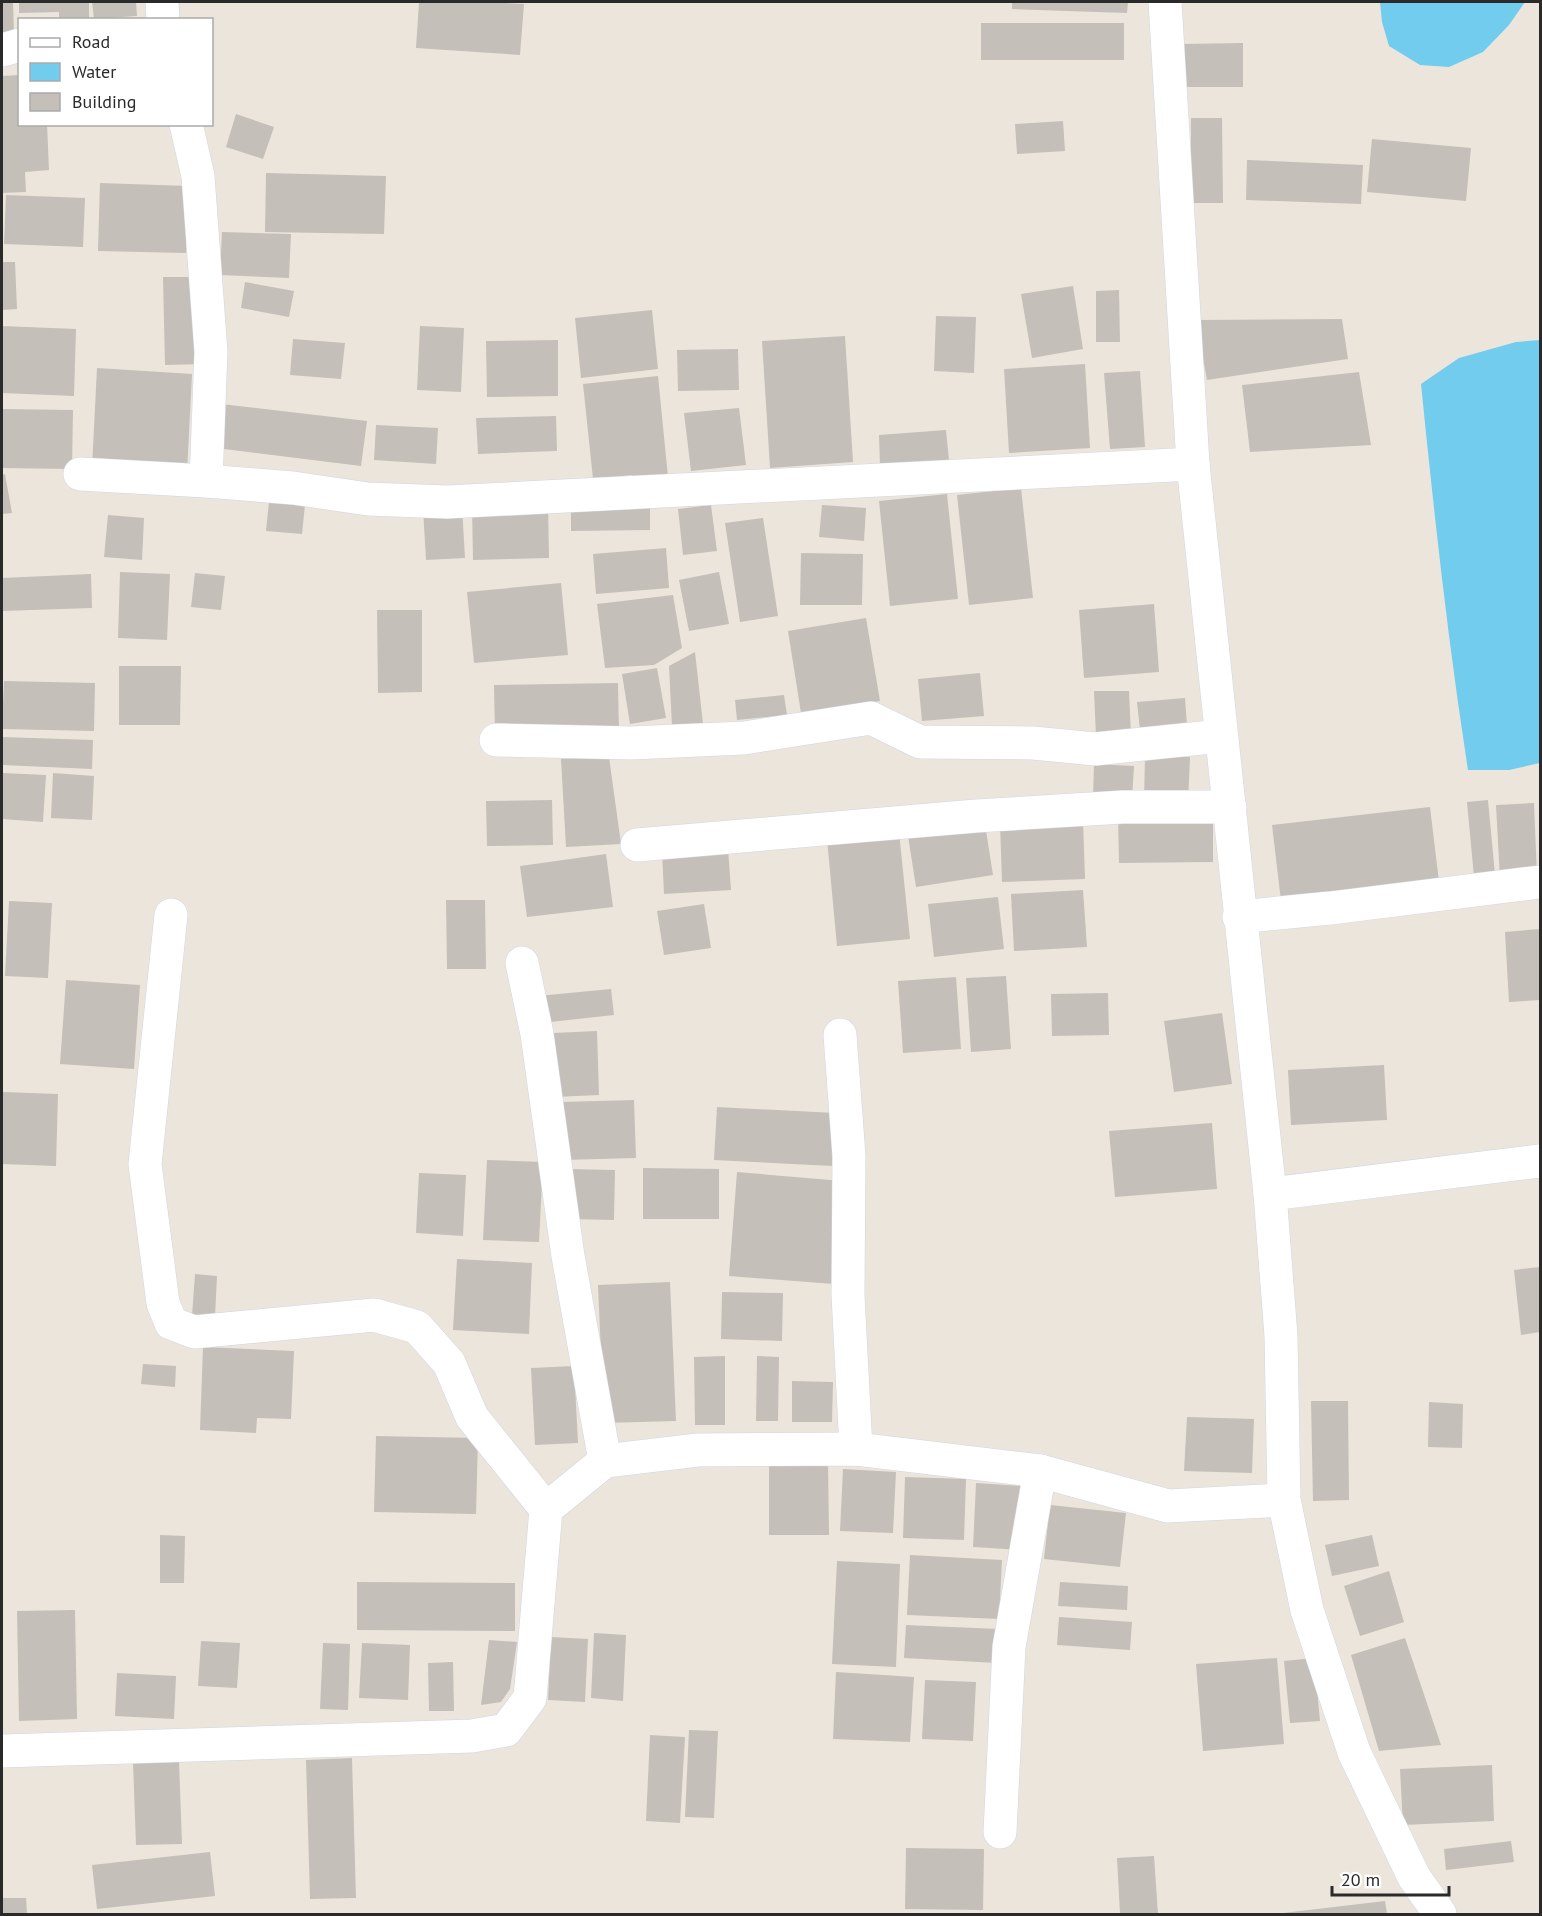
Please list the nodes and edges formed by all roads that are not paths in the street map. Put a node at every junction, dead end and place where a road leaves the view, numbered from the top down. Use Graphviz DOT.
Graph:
graph roads {
  1 [pos="162,2"];
  2 [pos="1165,2"];
  3 [pos="163,18"];
  4 [pos="18,46"];
  5 [pos="2,51"];
  6 [pos="186,126"];
  7 [pos="1192,464"];
  8 [pos="80,474"];
  9 [pos="206,480"];
  10 [pos="1221,736"];
  11 [pos="496,740"];
  12 [pos="1230,807"];
  13 [pos="638,845"];
  14 [pos="1540,882"];
  15 [pos="171,915"];
  16 [pos="1239,917"];
  17 [pos="522,963"];
  18 [pos="840,1035"];
  19 [pos="1540,1161"];
  20 [pos="1269,1194"];
  21 [pos="856,1449"];
  22 [pos="605,1461"];
  23 [pos="1040,1471"];
  24 [pos="1284,1500"];
  25 [pos="546,1509"];
  26 [pos="2,1751"];
  27 [pos="1000,1832"];
  28 [pos="1440,1914"];
  1 -- 3 [label="street"];
  2 -- 7 [label="street"];
  4 -- 5 [label="street"];
  6 -- 9 [label="street"];
  7 -- 9 [label="street"];
  7 -- 10 [label="street"];
  8 -- 9 [label="street"];
  10 -- 11 [label="street"];
  10 -- 12 [label="street"];
  12 -- 13 [label="street"];
  12 -- 16 [label="street"];
  14 -- 16 [label="street"];
  15 -- 25 [label="street"];
  16 -- 20 [label="street"];
  17 -- 22 [label="street"];
  18 -- 21 [label="street"];
  19 -- 20 [label="street"];
  20 -- 24 [label="street"];
  21 -- 22 [label="street"];
  21 -- 23 [label="street"];
  22 -- 25 [label="street"];
  23 -- 24 [label="street"];
  23 -- 27 [label="street"];
  24 -- 28 [label="street"];
  25 -- 26 [label="street"];
}
